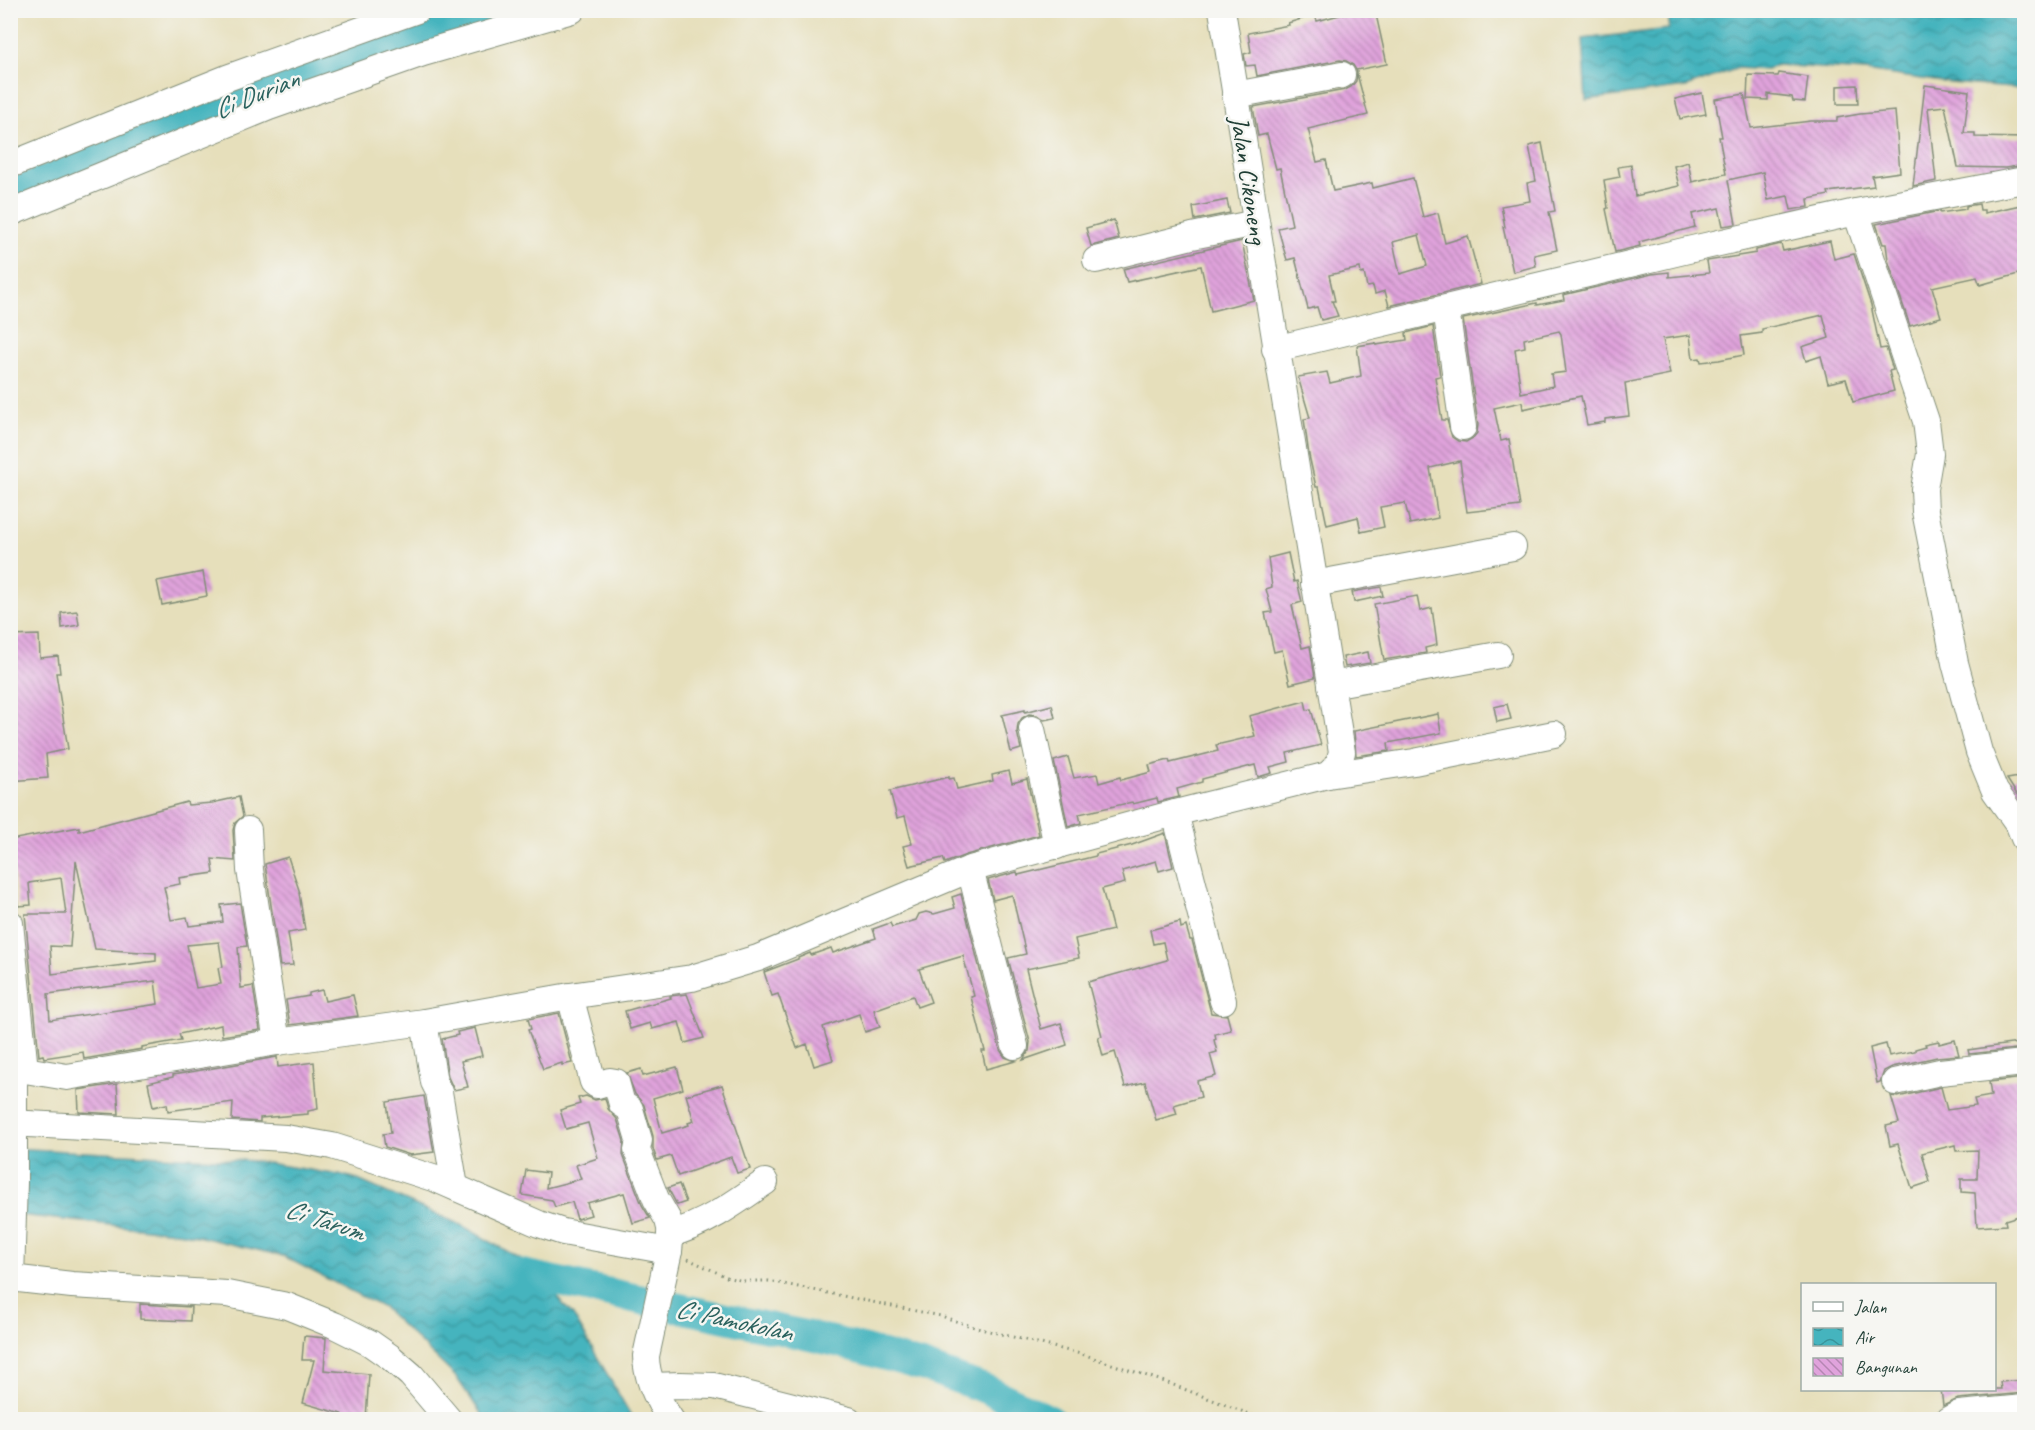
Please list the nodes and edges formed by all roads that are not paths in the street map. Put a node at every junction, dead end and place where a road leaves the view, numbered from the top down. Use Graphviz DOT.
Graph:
graph roads {
  1 [pos="417,10"];
  2 [pos="572,10"];
  3 [pos="1222,10"];
  4 [pos="1342,75"];
  5 [pos="1234,95"];
  6 [pos="10,165"];
  7 [pos="2025,180"];
  8 [pos="1856,212"];
  9 [pos="10,213"];
  10 [pos="1256,223"];
  11 [pos="1096,260"];
  12 [pos="1446,309"];
  13 [pos="1275,349"];
  14 [pos="1463,426"];
  15 [pos="1513,547"];
  16 [pos="1314,584"];
  17 [pos="1498,655"];
  18 [pos="1331,685"];
  19 [pos="1032,729"];
  20 [pos="1554,734"];
  21 [pos="1328,775"];
  22 [pos="1175,813"];
  23 [pos="248,830"];
  24 [pos="2025,838"];
  25 [pos="1057,846"];
  26 [pos="970,870"];
  27 [pos="10,923"];
  28 [pos="570,996"];
  29 [pos="1223,1001"];
  30 [pos="424,1022"];
  31 [pos="277,1042"];
  32 [pos="1015,1046"];
  33 [pos="2025,1064"];
  34 [pos="16,1067"];
  35 [pos="1895,1082"];
  36 [pos="12,1126"];
  37 [pos="765,1182"];
  38 [pos="455,1187"];
  39 [pos="11,1235"];
  40 [pos="670,1243"];
  41 [pos="11,1278"];
  42 [pos="653,1386"];
  43 [pos="2025,1408"];
  44 [pos="449,1419"];
  45 [pos="671,1419"];
  46 [pos="849,1419"];
  47 [pos="1948,1419"];
  1 -- 6 [label="street"];
  2 -- 9 [label="street"];
  3 -- 5 [label="street, Jalan Cikoneng"];
  4 -- 5 [label="street"];
  5 -- 10 [label="street, Jalan Cikoneng"];
  7 -- 8 [label="street"];
  8 -- 12 [label="street"];
  8 -- 24 [label="street"];
  10 -- 11 [label="street"];
  10 -- 13 [label="street, Jalan Cikoneng"];
  12 -- 13 [label="street"];
  12 -- 14 [label="street"];
  13 -- 16 [label="street, Jalan Cikoneng"];
  15 -- 16 [label="street"];
  16 -- 18 [label="street, Jalan Cikoneng"];
  17 -- 18 [label="street"];
  18 -- 21 [label="street, Jalan Cikoneng"];
  19 -- 25 [label="street"];
  20 -- 21 [label="street"];
  21 -- 22 [label="street"];
  22 -- 25 [label="street"];
  22 -- 29 [label="street"];
  23 -- 31 [label="street"];
  25 -- 26 [label="street"];
  26 -- 28 [label="street"];
  26 -- 32 [label="street"];
  27 -- 34 [label="street"];
  28 -- 30 [label="street"];
  28 -- 40 [label="street"];
  30 -- 31 [label="street"];
  30 -- 38 [label="street"];
  31 -- 34 [label="street"];
  33 -- 35 [label="street"];
  34 -- 36 [label="street"];
  36 -- 38 [label="street"];
  36 -- 39 [label="street"];
  37 -- 40 [label="street"];
  38 -- 40 [label="street"];
  39 -- 41 [label="street"];
  40 -- 42 [label="street"];
  41 -- 44 [label="street"];
  42 -- 45 [label="street"];
  42 -- 46 [label="street"];
  43 -- 47 [label="street"];
}
